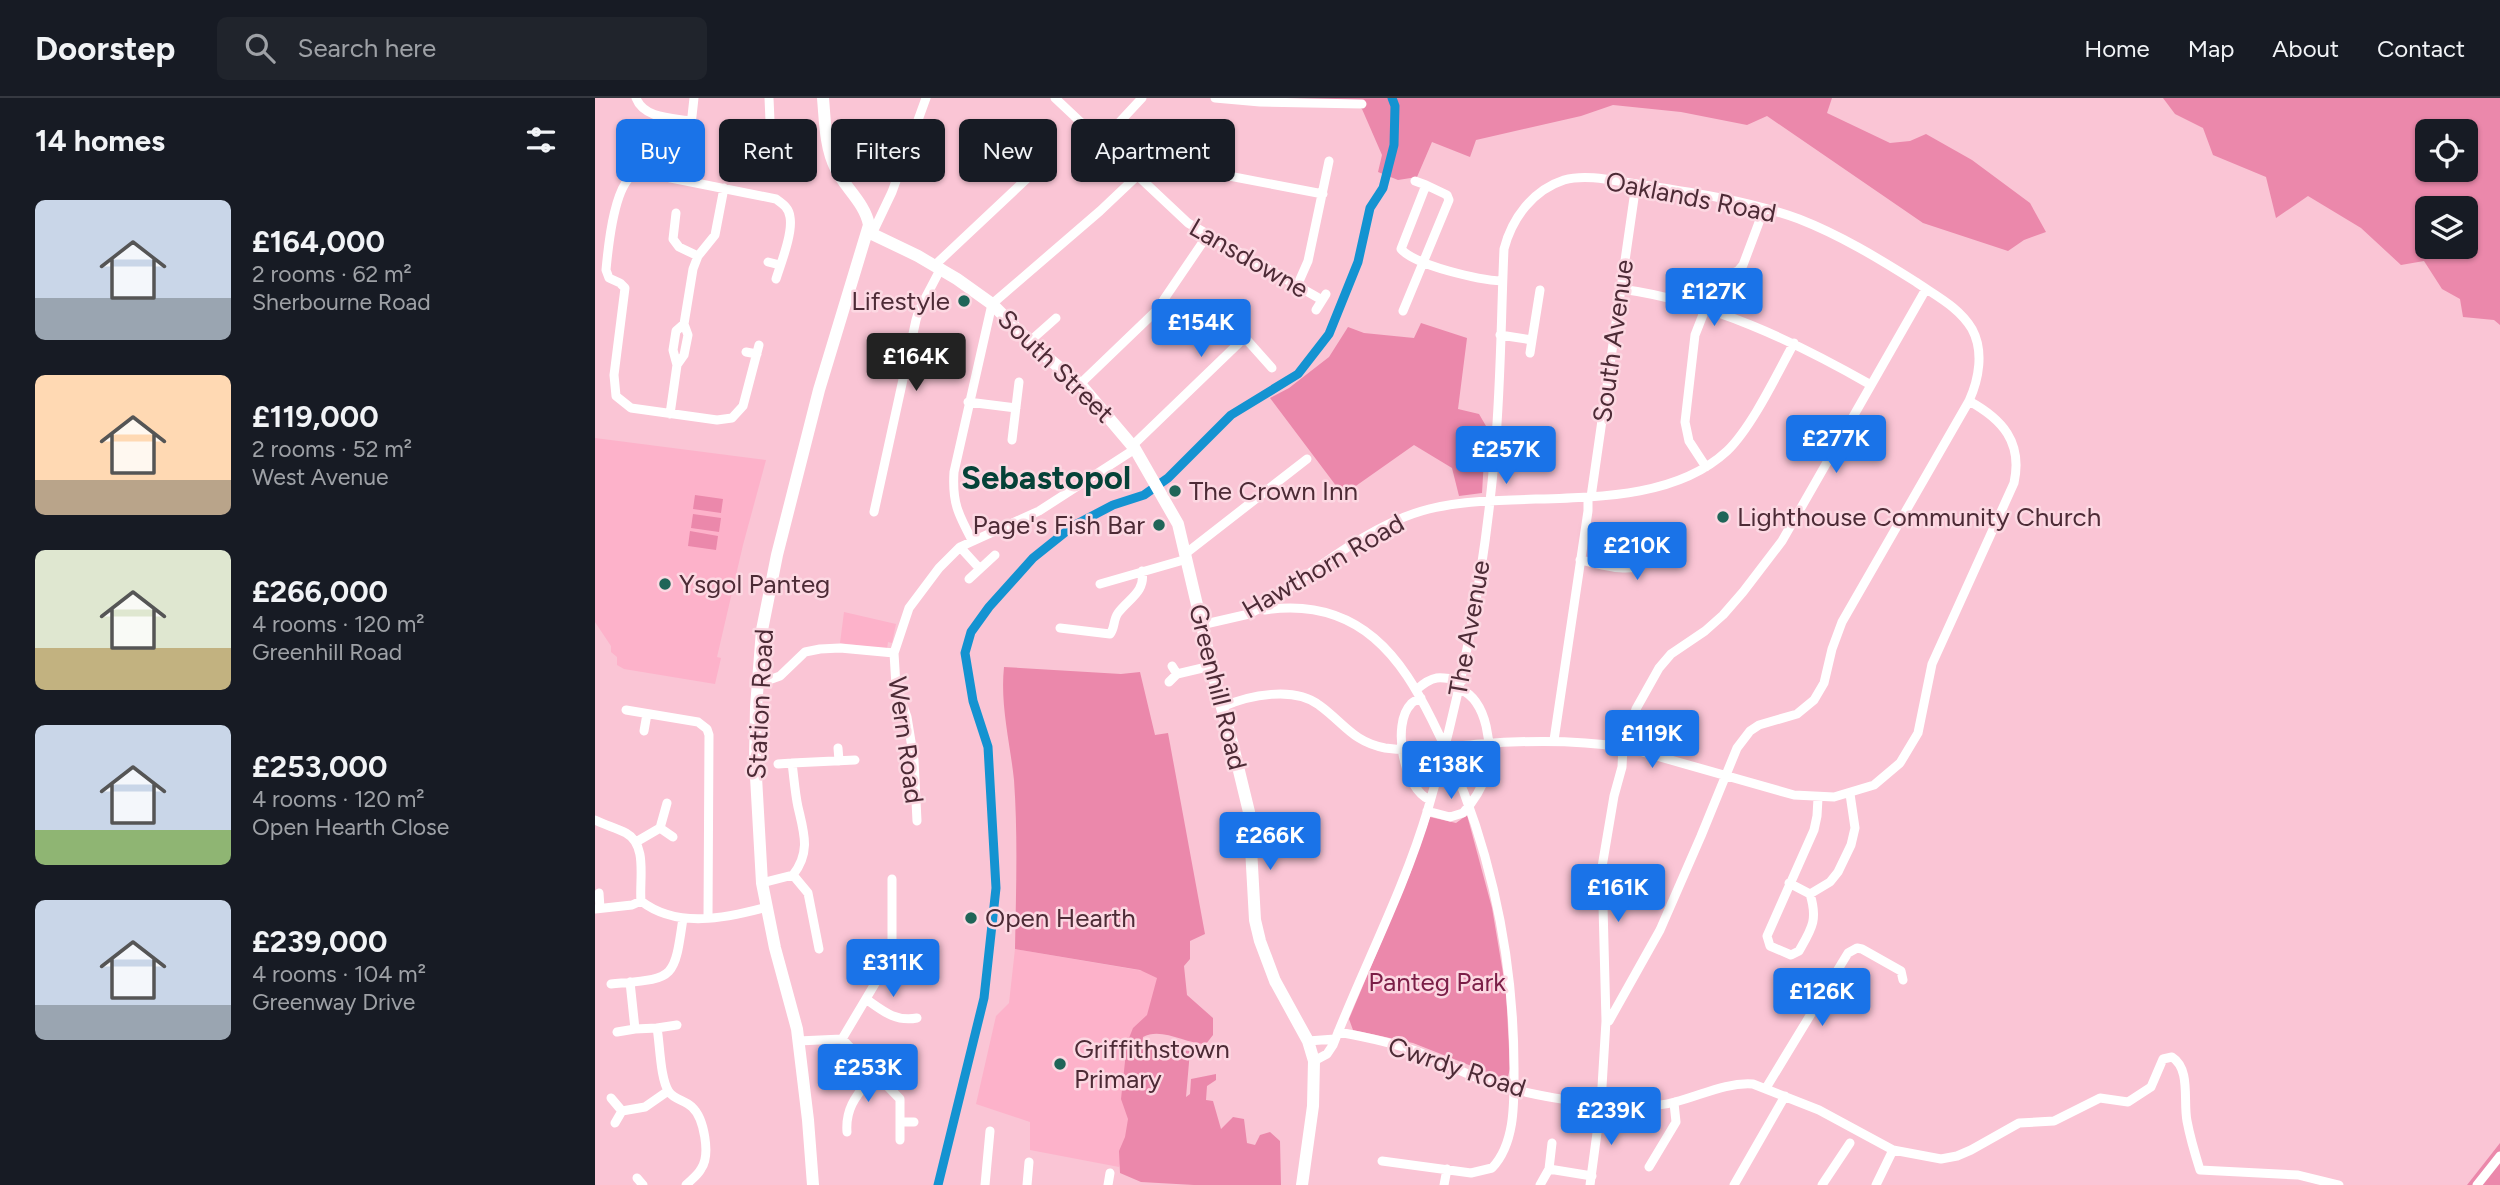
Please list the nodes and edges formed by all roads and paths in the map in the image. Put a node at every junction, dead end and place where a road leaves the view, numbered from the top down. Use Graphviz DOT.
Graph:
graph roads {
  1 [pos="636,98"];
  2 [pos="694,98"];
  3 [pos="769,98"];
  4 [pos="823,98"];
  5 [pos="926,98"];
  6 [pos="1055,98"];
  7 [pos="1142,98"];
  8 [pos="1215,98"];
  9 [pos="1352,116"];
  10 [pos="677,119"];
  11 [pos="691,119"];
  12 [pos="771,119"];
  13 [pos="918,119"];
  14 [pos="1077,119"];
  15 [pos="1122,119"];
  16 [pos="1329,160"];
  17 [pos="1235,177"];
  18 [pos="1415,181"];
  19 [pos="627,182"];
  20 [pos="698,182"];
  21 [pos="896,182"];
  22 [pos="1025,182"];
  23 [pos="1131,182"];
  24 [pos="1143,182"];
  25 [pos="1636,184"];
  26 [pos="1426,185"];
  27 [pos="723,188"];
  28 [pos="1323,194"];
  29 [pos="1764,209"];
  30 [pos="676,213"];
  31 [pos="870,233"];
  32 [pos="1207,236"];
  33 [pos="1504,249"];
  34 [pos="698,256"];
  35 [pos="1424,261"];
  36 [pos="768,262"];
  37 [pos="780,265"];
  38 [pos="938,267"];
  39 [pos="776,279"];
  40 [pos="1503,281"];
  41 [pos="1297,286"];
  42 [pos="1621,289"];
  43 [pos="1926,289"];
  44 [pos="1540,290"];
  45 [pos="992,304"];
  46 [pos="1705,309"];
  47 [pos="1317,310"];
  48 [pos="1403,311"];
  49 [pos="1056,318"];
  50 [pos="1500,335"];
  51 [pos="1532,340"];
  52 [pos="1029,342"];
  53 [pos="1794,343"];
  54 [pos="746,352"];
  55 [pos="1531,353"];
  56 [pos="1272,368"];
  57 [pos="1019,382"];
  58 [pos="1080,384"];
  59 [pos="1871,385"];
  60 [pos="968,401"];
  61 [pos="1969,401"];
  62 [pos="1016,408"];
  63 [pos="670,414"];
  64 [pos="1012,440"];
  65 [pos="1134,448"];
  66 [pos="1307,459"];
  67 [pos="1706,467"];
  68 [pos="1590,497"];
  69 [pos="1489,501"];
  70 [pos="874,512"];
  71 [pos="972,540"];
  72 [pos="960,547"];
  73 [pos="995,555"];
  74 [pos="1186,557"];
  75 [pos="1648,559"];
  76 [pos="1580,560"];
  77 [pos="980,569"];
  78 [pos="1142,571"];
  79 [pos="969,579"];
  80 [pos="1100,584"];
  81 [pos="1260,608"];
  82 [pos="1201,625"];
  83 [pos="1060,628"];
  84 [pos="894,653"];
  85 [pos="1211,666"];
  86 [pos="1169,682"];
  87 [pos="758,684"];
  88 [pos="1461,685"];
  89 [pos="1418,694"];
  90 [pos="1222,707"];
  91 [pos="626,710"];
  92 [pos="647,714"];
  93 [pos="644,732"];
  94 [pos="1554,740"];
  95 [pos="1488,743"];
  96 [pos="1445,747"];
  97 [pos="1624,747"];
  98 [pos="838,748"];
  99 [pos="1403,749"];
  100 [pos="855,760"];
  101 [pos="839,761"];
  102 [pos="792,763"];
  103 [pos="778,764"];
  104 [pos="1725,775"];
  105 [pos="1850,794"];
  106 [pos="1818,797"];
  107 [pos="1430,800"];
  108 [pos="667,803"];
  109 [pos="1469,806"];
  110 [pos="1427,811"];
  111 [pos="595,820"];
  112 [pos="918,821"];
  113 [pos="660,828"];
  114 [pos="673,836"];
  115 [pos="636,842"];
  116 [pos="793,875"];
  117 [pos="892,879"];
  118 [pos="762,883"];
  119 [pos="1789,883"];
  120 [pos="599,893"];
  121 [pos="1810,894"];
  122 [pos="641,901"];
  123 [pos="767,907"];
  124 [pos="598,909"];
  125 [pos="683,918"];
  126 [pos="708,918"];
  127 [pos="819,949"];
  128 [pos="1903,980"];
  129 [pos="630,982"];
  130 [pos="611,984"];
  131 [pos="866,999"];
  132 [pos="917,1018"];
  133 [pos="1606,1021"];
  134 [pos="677,1025"];
  135 [pos="657,1028"];
  136 [pos="635,1030"];
  137 [pos="617,1032"];
  138 [pos="1337,1036"];
  139 [pos="842,1040"];
  140 [pos="798,1041"];
  141 [pos="1308,1041"];
  142 [pos="1314,1061"];
  143 [pos="874,1073"];
  144 [pos="1514,1088"];
  145 [pos="1766,1088"];
  146 [pos="668,1091"];
  147 [pos="1785,1096"];
  148 [pos="611,1098"];
  149 [pos="1674,1102"];
  150 [pos="1601,1103"];
  151 [pos="622,1111"];
  152 [pos="615,1122"];
  153 [pos="900,1122"];
  154 [pos="914,1122"];
  155 [pos="990,1131"];
  156 [pos="847,1132"];
  157 [pos="900,1140"];
  158 [pos="1552,1143"];
  159 [pos="1850,1143"];
  160 [pos="1893,1150"];
  161 [pos="2500,1156"];
  162 [pos="1382,1161"];
  163 [pos="1030,1162"];
  164 [pos="1649,1167"];
  165 [pos="1447,1169"];
  166 [pos="1549,1169"];
  167 [pos="1111,1173"];
  168 [pos="1591,1181"];
  169 [pos="687,1185"];
  170 [pos="813,1185"];
  171 [pos="985,1185"];
  172 [pos="1027,1185"];
  173 [pos="1108,1185"];
  174 [pos="1302,1185"];
  175 [pos="1444,1185"];
  176 [pos="1540,1185"];
  177 [pos="1734,1185"];
  178 [pos="1822,1185"];
  179 [pos="1876,1185"];
  180 [pos="2339,1185"];
  181 [pos="2477,1185"];
  1 -- 10 [label="street"];
  2 -- 11 [label="street"];
  3 -- 12 [label="street"];
  4 -- 31 [label="street"];
  5 -- 13 [label="street"];
  6 -- 14 [label="street, Lansdowne"];
  7 -- 15 [label="street"];
  8 -- 9 [label="street"];
  16 -- 28 [label="street"];
  17 -- 28 [label="street"];
  18 -- 26 [label="street"];
  19 -- 63 [label="street"];
  20 -- 27 [label="street"];
  21 -- 31 [label="street"];
  22 -- 38 [label="street"];
  23 -- 45 [label="street"];
  24 -- 32 [label="street, Lansdowne"];
  25 -- 29 [label="street, Oaklands Road"];
  25 -- 33 [label="street, Oaklands Road"];
  25 -- 42 [label="street, South Avenue"];
  26 -- 35 [label="street"];
  26 -- 35 [label="street"];
  27 -- 34 [label="street"];
  27 -- 37 [label="street"];
  28 -- 41 [label="street"];
  29 -- 43 [label="street, Oaklands Road"];
  29 -- 46 [label="street"];
  30 -- 34 [label="street"];
  31 -- 38 [label="street, South Street"];
  31 -- 87 [label="street, Station Road"];
  32 -- 41 [label="street, Lansdowne"];
  32 -- 58 [label="street"];
  33 -- 40 [label="street, The Avenue"];
  34 -- 63 [label="street"];
  35 -- 40 [label="street"];
  35 -- 48 [label="street"];
  36 -- 37 [label="street"];
  37 -- 39 [label="street"];
  38 -- 45 [label="street, South Street"];
  38 -- 70 [label="street"];
  40 -- 50 [label="street, The Avenue"];
  41 -- 47 [label="street, Lansdowne"];
  42 -- 46 [label="street"];
  42 -- 68 [label="street, South Avenue"];
  43 -- 59 [label="street"];
  43 -- 61 [label="street, Oaklands Road"];
  44 -- 51 [label="street"];
  45 -- 52 [label="street, South Street"];
  45 -- 60 [label="street"];
  46 -- 53 [label="street"];
  46 -- 67 [label="street"];
  49 -- 52 [label="street"];
  50 -- 51 [label="street"];
  50 -- 69 [label="street, The Avenue"];
  51 -- 55 [label="street"];
  52 -- 58 [label="street, South Street"];
  53 -- 59 [label="street"];
  53 -- 67 [label="street, Hawthorn Road"];
  54 -- 63 [label="street"];
  56 -- 65 [label="street, Wern Road"];
  57 -- 62 [label="street"];
  58 -- 65 [label="street, South Street"];
  59 -- 97 [label="street"];
  60 -- 62 [label="street"];
  60 -- 71 [label="street"];
  61 -- 104 [label="street, Oaklands Road"];
  61 -- 105 [label="street"];
  62 -- 64 [label="street"];
  65 -- 71 [label="street, Wern Road"];
  65 -- 74 [label="street, South Street"];
  66 -- 74 [label="street"];
  67 -- 68 [label="street, Hawthorn Road"];
  68 -- 69 [label="street, Hawthorn Road"];
  68 -- 76 [label="street, South Avenue"];
  69 -- 81 [label="street, Hawthorn Road"];
  69 -- 88 [label="street, The Avenue"];
  71 -- 72 [label="street, Wern Road"];
  72 -- 77 [label="street"];
  72 -- 84 [label="street, Wern Road"];
  73 -- 77 [label="street"];
  74 -- 78 [label="street"];
  74 -- 82 [label="street, Greenhill Road"];
  75 -- 75 [label="street"];
  75 -- 76 [label="street"];
  76 -- 94 [label="street, South Avenue"];
  77 -- 79 [label="street"];
  78 -- 80 [label="street"];
  78 -- 83 [label="street"];
  81 -- 82 [label="street, Hawthorn Road"];
  81 -- 89 [label="street"];
  82 -- 85 [label="street, Greenhill Road"];
  84 -- 87 [label="street"];
  84 -- 112 [label="street, Wern Road"];
  85 -- 86 [label="street"];
  85 -- 90 [label="street, Greenhill Road"];
  87 -- 118 [label="street, Station Road"];
  88 -- 89 [label="street"];
  88 -- 95 [label="street"];
  88 -- 96 [label="street, The Avenue"];
  89 -- 96 [label="street"];
  89 -- 99 [label="street"];
  90 -- 99 [label="street"];
  90 -- 141 [label="street, Greenhill Road"];
  91 -- 92 [label="street"];
  92 -- 93 [label="street"];
  92 -- 126 [label="street"];
  94 -- 95 [label="street"];
  94 -- 97 [label="street"];
  95 -- 96 [label="street"];
  95 -- 109 [label="street"];
  96 -- 99 [label="street"];
  96 -- 107 [label="street, The Avenue"];
  96 -- 109 [label="street"];
  97 -- 104 [label="street"];
  97 -- 133 [label="street"];
  98 -- 101 [label="street"];
  99 -- 107 [label="street"];
  100 -- 101 [label="street"];
  101 -- 102 [label="street"];
  102 -- 103 [label="street"];
  102 -- 116 [label="street"];
  104 -- 106 [label="street"];
  104 -- 133 [label="street, Oaklands Road"];
  105 -- 106 [label="street"];
  105 -- 121 [label="street"];
  106 -- 119 [label="street"];
  107 -- 110 [label="street, The Avenue"];
  108 -- 113 [label="street"];
  109 -- 110 [label="street"];
  109 -- 144 [label="street"];
  110 -- 138 [label="street, The Avenue"];
  111 -- 115 [label="street"];
  113 -- 114 [label="street"];
  113 -- 115 [label="street"];
  115 -- 122 [label="street"];
  116 -- 118 [label="street"];
  116 -- 127 [label="street"];
  117 -- 131 [label="street"];
  118 -- 123 [label="street, Station Road"];
  119 -- 121 [label="street"];
  119 -- 121 [label="street"];
  120 -- 124 [label="street"];
  122 -- 124 [label="street"];
  122 -- 125 [label="street"];
  123 -- 126 [label="street"];
  123 -- 140 [label="street, Station Road"];
  125 -- 126 [label="street"];
  125 -- 129 [label="street"];
  128 -- 145 [label="street"];
  129 -- 130 [label="street"];
  129 -- 136 [label="street"];
  131 -- 132 [label="street"];
  131 -- 139 [label="street"];
  133 -- 150 [label="street"];
  134 -- 135 [label="street"];
  135 -- 136 [label="street"];
  135 -- 146 [label="street"];
  136 -- 137 [label="street"];
  138 -- 141 [label="street, Cwrdy Road"];
  138 -- 142 [label="street, The Avenue"];
  138 -- 144 [label="street, Cwrdy Road"];
  139 -- 140 [label="street"];
  139 -- 143 [label="street"];
  140 -- 170 [label="street, Station Road"];
  141 -- 142 [label="street, Greenhill Road"];
  142 -- 174 [label="street, Greenhill Road"];
  143 -- 153 [label="street"];
  143 -- 156 [label="street"];
  144 -- 150 [label="street, Cwrdy Road"];
  144 -- 165 [label="street"];
  145 -- 147 [label="street, Cwrdy Road"];
  145 -- 149 [label="street, Cwrdy Road"];
  146 -- 151 [label="street"];
  146 -- 169 [label="street"];
  147 -- 160 [label="street, Cwrdy Road"];
  147 -- 177 [label="street"];
  148 -- 151 [label="street"];
  149 -- 150 [label="street, Cwrdy Road"];
  149 -- 164 [label="street"];
  150 -- 168 [label="street"];
  151 -- 152 [label="street"];
  153 -- 154 [label="street"];
  153 -- 157 [label="street"];
  155 -- 171 [label="street"];
  158 -- 166 [label="street"];
  159 -- 178 [label="street"];
  160 -- 179 [label="street"];
  160 -- 180 [label="street, Cwrdy Road"];
  161 -- 181 [label="street"];
  162 -- 165 [label="street"];
  163 -- 172 [label="street"];
  165 -- 175 [label="street"];
  166 -- 168 [label="street"];
  166 -- 176 [label="street"];
  167 -- 173 [label="street"];
}
